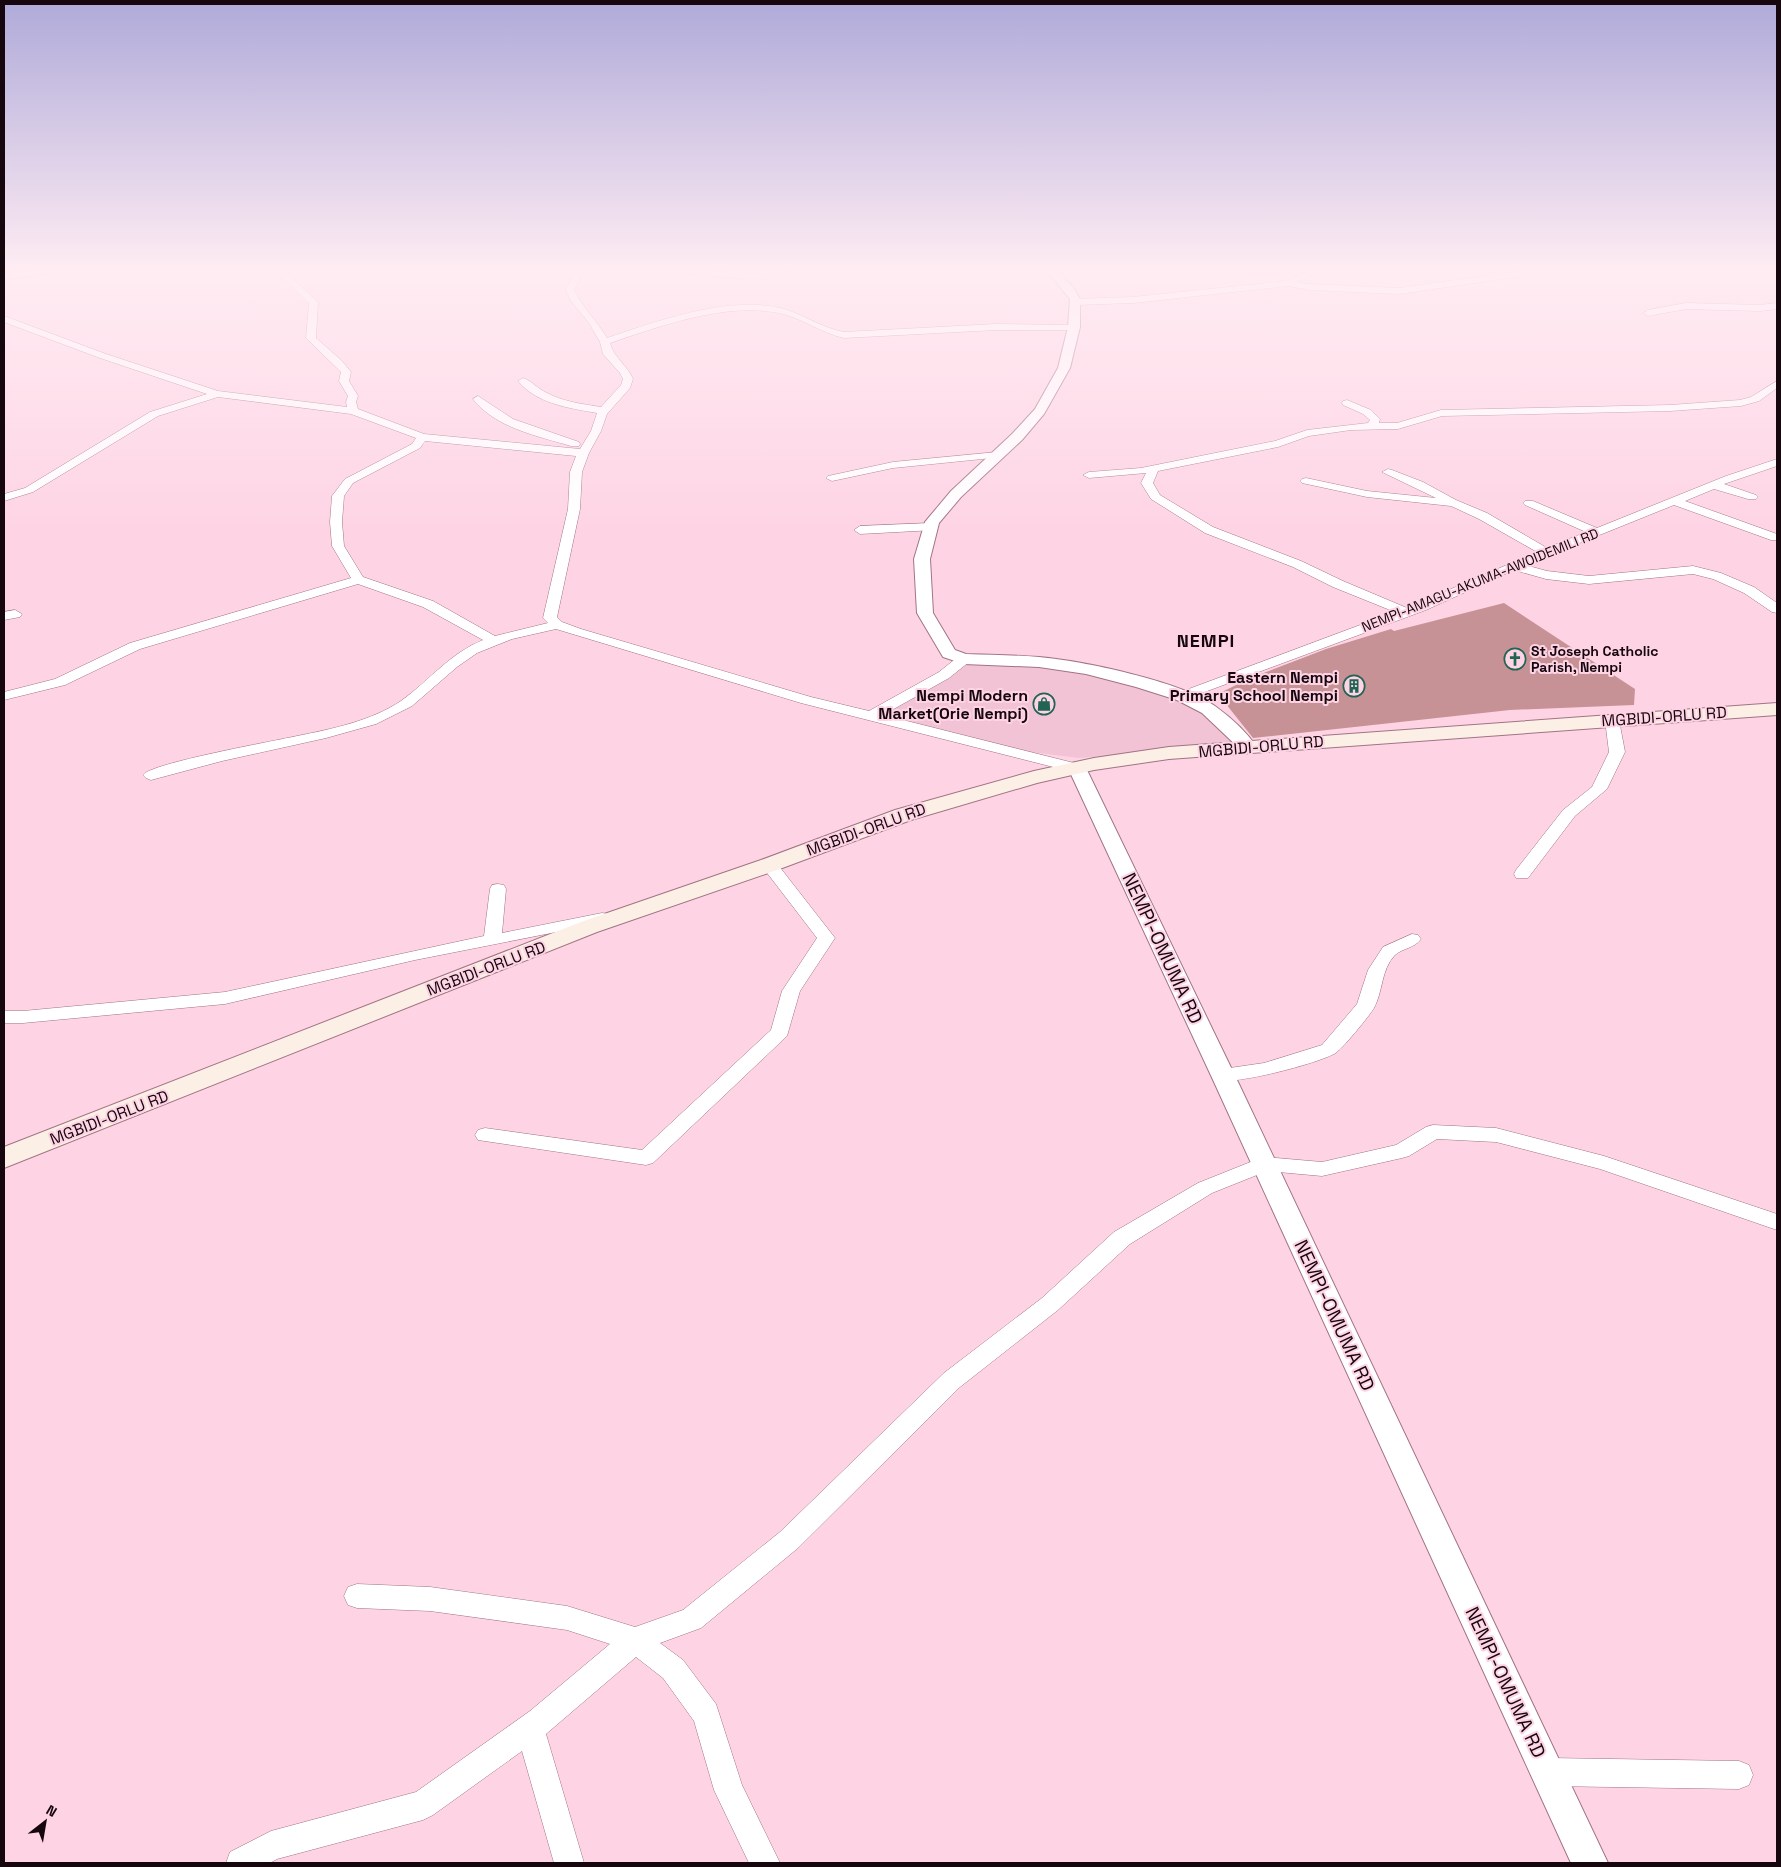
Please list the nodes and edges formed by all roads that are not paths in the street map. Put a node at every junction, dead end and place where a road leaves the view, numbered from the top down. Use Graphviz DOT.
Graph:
graph roads {
  1 [pos="103,356"];
  2 [pos="330,356"];
  3 [pos="610,356"];
  4 [pos="1067,356"];
  5 [pos="523,381"];
  6 [pos="1777,384"];
  7 [pos="217,394"];
  8 [pos="478,399"];
  9 [pos="1347,403"];
  10 [pos="353,411"];
  11 [pos="604,411"];
  12 [pos="1373,426"];
  13 [pos="422,437"];
  14 [pos="584,450"];
  15 [pos="998,455"];
  16 [pos="1777,462"];
  17 [pos="1154,468"];
  18 [pos="1388,472"];
  19 [pos="1114,473"];
  20 [pos="1089,475"];
  21 [pos="832,478"];
  22 [pos="1306,481"];
  23 [pos="1147,483"];
  24 [pos="1714,485"];
  25 [pos="1752,496"];
  26 [pos="4,498"];
  27 [pos="1675,501"];
  28 [pos="1453,503"];
  29 [pos="1529,503"];
  30 [pos="930,527"];
  31 [pos="860,530"];
  32 [pos="1597,532"];
  33 [pos="1775,537"];
  34 [pos="1546,552"];
  35 [pos="1513,566"];
  36 [pos="358,580"];
  37 [pos="1777,609"];
  38 [pos="1407,612"];
  39 [pos="557,625"];
  40 [pos="494,641"];
  41 [pos="964,659"];
  42 [pos="4,696"];
  43 [pos="1183,696"];
  44 [pos="1777,709"];
  45 [pos="871,716"];
  46 [pos="1612,720"];
  47 [pos="1247,746"];
  48 [pos="1077,768"];
  49 [pos="151,775"];
  50 [pos="769,865"];
  51 [pos="1522,874"];
  52 [pos="498,889"];
  53 [pos="632,912"];
  54 [pos="492,940"];
  55 [pos="1412,940"];
  56 [pos="4,1017"];
  57 [pos="1223,1075"];
  58 [pos="485,1135"];
  59 [pos="4,1158"];
  60 [pos="1264,1164"];
  61 [pos="1777,1222"];
  62 [pos="358,1596"];
  63 [pos="635,1640"];
  64 [pos="530,1728"];
  65 [pos="1548,1772"];
  66 [pos="1739,1774"];
  67 [pos="241,1863"];
  68 [pos="569,1863"];
  69 [pos="765,1863"];
  70 [pos="1590,1863"];
  1 -- 7 [label="street"];
  2 -- 10 [label="street"];
  3 -- 11 [label="street"];
  4 -- 15 [label="street"];
  5 -- 11 [label="street"];
  6 -- 12 [label="street"];
  7 -- 10 [label="street"];
  7 -- 26 [label="street"];
  8 -- 14 [label="street"];
  9 -- 12 [label="street"];
  10 -- 13 [label="street"];
  11 -- 14 [label="street"];
  12 -- 17 [label="street"];
  13 -- 14 [label="street"];
  13 -- 36 [label="street"];
  14 -- 39 [label="street"];
  15 -- 21 [label="street"];
  15 -- 30 [label="street"];
  16 -- 24 [label="street, NEMPI-AMAGU-AKUMA-AWOIDEMILI RD"];
  17 -- 19 [label="street"];
  17 -- 23 [label="street"];
  18 -- 28 [label="street"];
  19 -- 20 [label="street"];
  19 -- 23 [label="street"];
  22 -- 28 [label="street"];
  23 -- 38 [label="street"];
  24 -- 25 [label="street"];
  24 -- 27 [label="street, NEMPI-AMAGU-AKUMA-AWOIDEMILI RD"];
  27 -- 32 [label="street, NEMPI-AMAGU-AKUMA-AWOIDEMILI RD"];
  27 -- 33 [label="street"];
  28 -- 34 [label="street"];
  29 -- 32 [label="street"];
  30 -- 31 [label="street"];
  30 -- 41 [label="street"];
  32 -- 34 [label="street, NEMPI-AMAGU-AKUMA-AWOIDEMILI RD"];
  34 -- 35 [label="street, NEMPI-AMAGU-AKUMA-AWOIDEMILI RD"];
  35 -- 37 [label="street"];
  35 -- 38 [label="street, NEMPI-AMAGU-AKUMA-AWOIDEMILI RD"];
  36 -- 40 [label="street"];
  36 -- 42 [label="street"];
  38 -- 43 [label="street, NEMPI-AMAGU-AKUMA-AWOIDEMILI RD"];
  39 -- 40 [label="street"];
  39 -- 45 [label="street"];
  40 -- 49 [label="street"];
  41 -- 43 [label="street"];
  41 -- 45 [label="street"];
  43 -- 47 [label="street"];
  44 -- 46 [label="main road, MGBIDI-ORLU RD"];
  45 -- 48 [label="street"];
  46 -- 47 [label="main road, MGBIDI-ORLU RD"];
  46 -- 51 [label="street"];
  47 -- 48 [label="main road, MGBIDI-ORLU RD"];
  48 -- 50 [label="main road, MGBIDI-ORLU RD"];
  48 -- 57 [label="street, NEMPI-OMUMA RD"];
  50 -- 53 [label="main road, MGBIDI-ORLU RD"];
  50 -- 58 [label="street"];
  52 -- 54 [label="street"];
  53 -- 54 [label="street"];
  53 -- 59 [label="main road, MGBIDI-ORLU RD"];
  54 -- 56 [label="street"];
  55 -- 57 [label="street"];
  57 -- 60 [label="street, NEMPI-OMUMA RD"];
  60 -- 61 [label="street"];
  60 -- 63 [label="street"];
  60 -- 65 [label="street, NEMPI-OMUMA RD"];
  62 -- 63 [label="street"];
  63 -- 64 [label="street"];
  63 -- 69 [label="street"];
  64 -- 67 [label="street"];
  64 -- 68 [label="street"];
  65 -- 66 [label="street"];
  65 -- 70 [label="street, NEMPI-OMUMA RD"];
}
